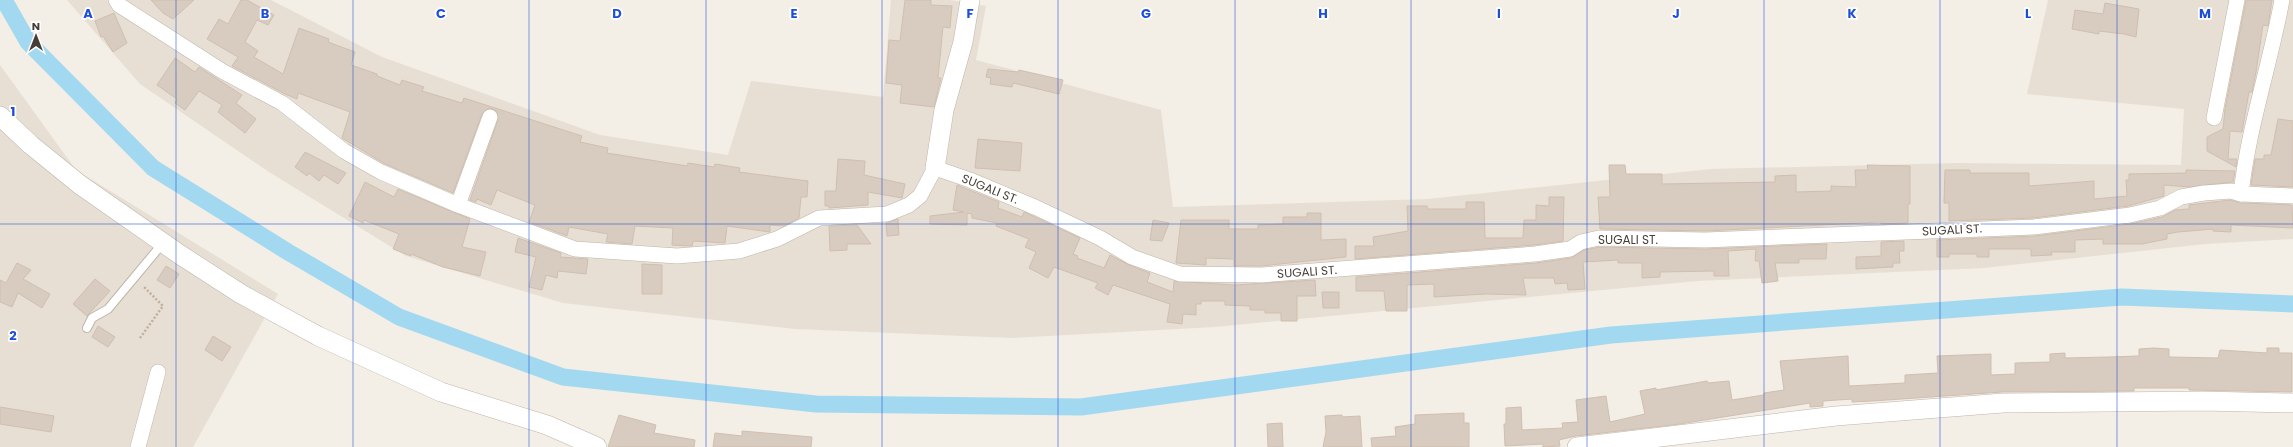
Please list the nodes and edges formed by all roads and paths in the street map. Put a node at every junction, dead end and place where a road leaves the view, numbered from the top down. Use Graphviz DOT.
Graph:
graph roads {
  1 [pos="116,0"];
  2 [pos="970,0"];
  3 [pos="2236,0"];
  4 [pos="2282,0"];
  5 [pos="0,116"];
  6 [pos="490,117"];
  7 [pos="2214,118"];
  8 [pos="935,168"];
  9 [pos="2241,194"];
  10 [pos="2293,196"];
  11 [pos="458,205"];
  12 [pos="163,242"];
  13 [pos="134,277"];
  14 [pos="87,328"];
  15 [pos="140,338"];
  16 [pos="158,372"];
  17 [pos="2293,403"];
  18 [pos="138,447"];
  19 [pos="597,447"];
  20 [pos="1577,447"];
  1 -- 11 [label="street"];
  2 -- 8 [label="street"];
  3 -- 7 [label="street"];
  4 -- 9 [label="street"];
  5 -- 12 [label="street"];
  6 -- 11 [label="street"];
  8 -- 9 [label="street, SUGALI ST."];
  8 -- 11 [label="street"];
  9 -- 10 [label="street, SUGALI ST."];
  12 -- 13 [label="lane"];
  12 -- 19 [label="street"];
  13 -- 14 [label="lane"];
  13 -- 15 [label="path"];
  16 -- 18 [label="street"];
  17 -- 20 [label="street"];
}
